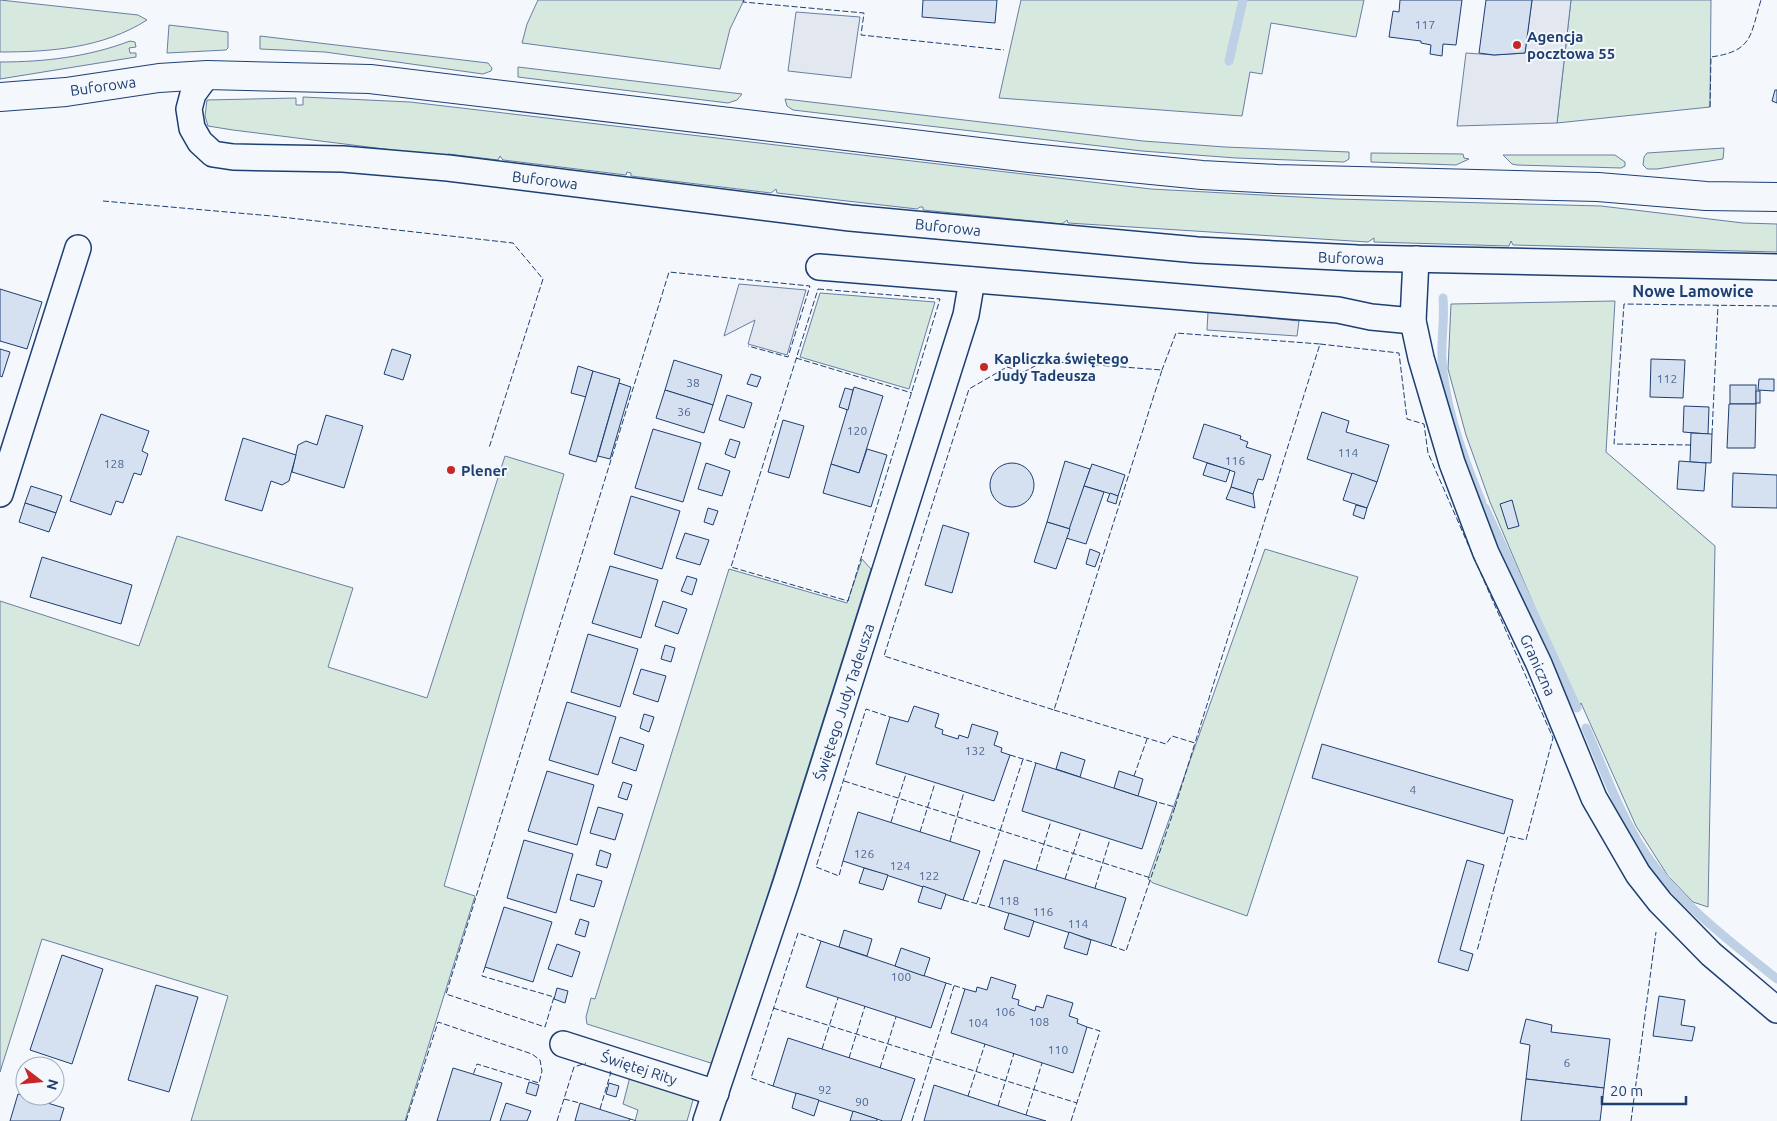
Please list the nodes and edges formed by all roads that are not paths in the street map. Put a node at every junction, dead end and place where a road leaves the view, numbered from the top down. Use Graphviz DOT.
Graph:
graph roads {
  1 [pos="206,75"];
  2 [pos="0,97"];
  3 [pos="1777,198"];
  4 [pos="78,248"];
  5 [pos="1416,260"];
  6 [pos="819,267"];
  7 [pos="1777,267"];
  8 [pos="972,280"];
  9 [pos="1413,321"];
  10 [pos="0,494"];
  11 [pos="1777,1010"];
  12 [pos="563,1044"];
  13 [pos="716,1093"];
  14 [pos="706,1121"];
  1 -- 2 [label="main road, Buforowa"];
  1 -- 3 [label="main road, Buforowa"];
  1 -- 5 [label="street, Buforowa"];
  4 -- 10 [label="street"];
  5 -- 7 [label="street, Buforowa"];
  5 -- 9 [label="street, Graniczna"];
  6 -- 8 [label="street"];
  8 -- 9 [label="street"];
  8 -- 13 [label="street, Świętego Judy Tadeusza"];
  9 -- 11 [label="street, Graniczna"];
  12 -- 13 [label="street, Świętej Rity"];
  13 -- 14 [label="street, Świętego Judy Tadeusza"];
}
